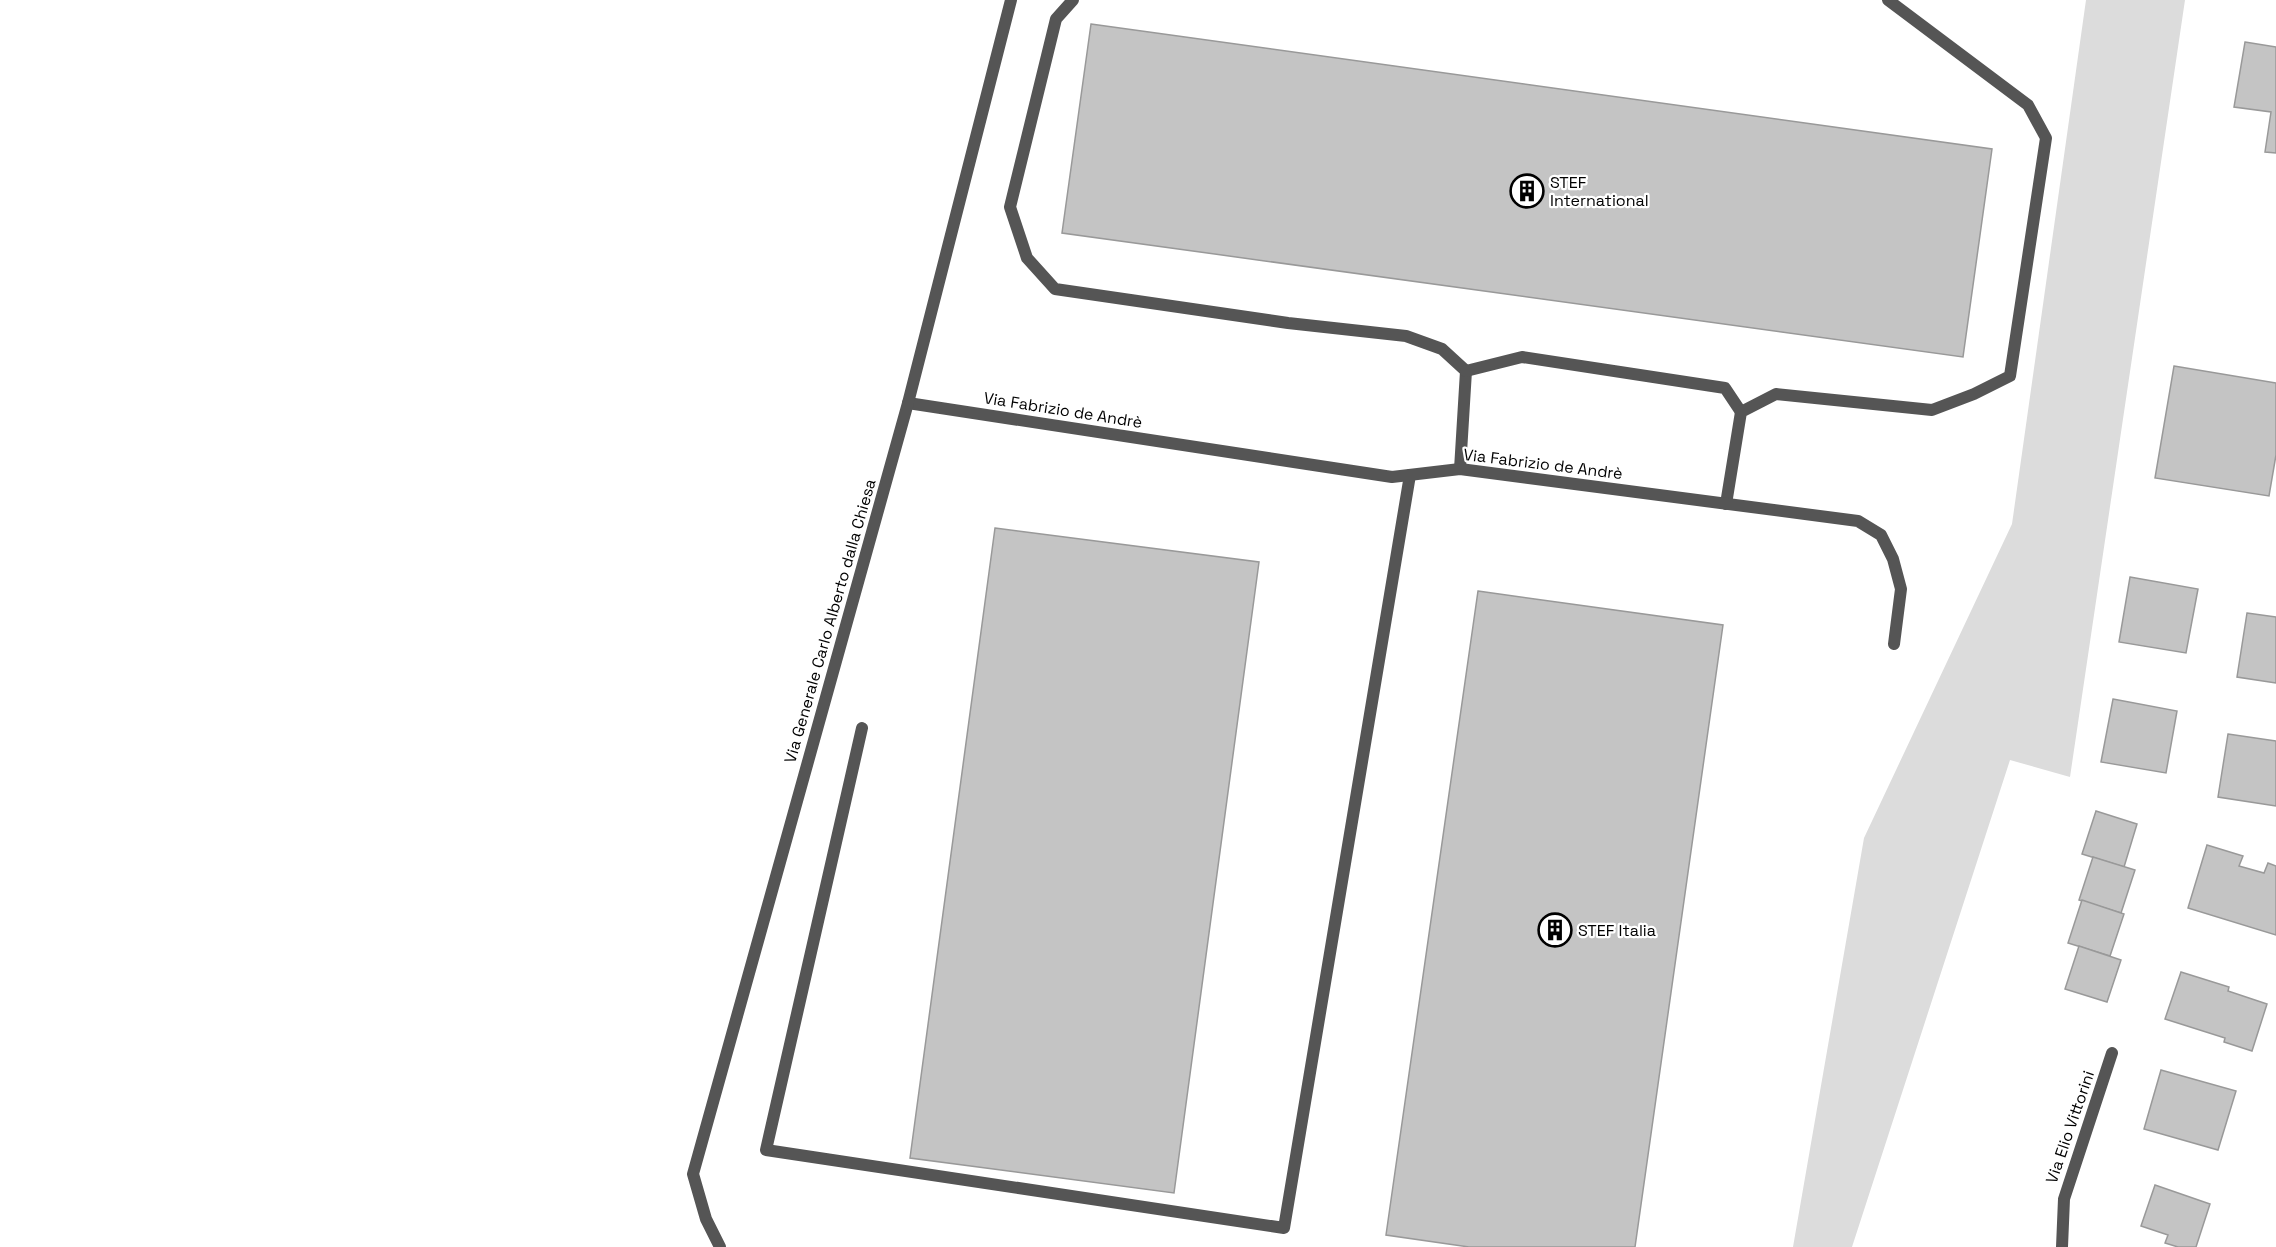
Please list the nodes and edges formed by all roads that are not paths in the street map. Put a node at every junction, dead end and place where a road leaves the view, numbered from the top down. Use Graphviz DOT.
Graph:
graph roads {
  1 [pos="1011,0"];
  2 [pos="1072,0"];
  3 [pos="1888,0"];
  4 [pos="1466,371"];
  5 [pos="908,403"];
  6 [pos="1741,412"];
  7 [pos="1460,469"];
  8 [pos="1410,475"];
  9 [pos="1726,504"];
  10 [pos="1894,645"];
  11 [pos="862,728"];
  12 [pos="2112,1053"];
  13 [pos="720,1247"];
  14 [pos="2062,1247"];
  1 -- 5 [label="street, Via Generale Carlo Alberto dalla Chiesa"];
  2 -- 4 [label="street"];
  3 -- 6 [label="street"];
  4 -- 6 [label="street"];
  4 -- 7 [label="street"];
  5 -- 8 [label="street, Via Fabrizio de Andrè"];
  5 -- 13 [label="street, Via Generale Carlo Alberto dalla Chiesa"];
  6 -- 9 [label="street"];
  7 -- 8 [label="street, Via Fabrizio de Andrè"];
  7 -- 9 [label="street, Via Fabrizio de Andrè"];
  8 -- 11 [label="street"];
  9 -- 10 [label="street, Via Fabrizio de Andrè"];
  12 -- 14 [label="street, Via Elio Vittorini"];
}
